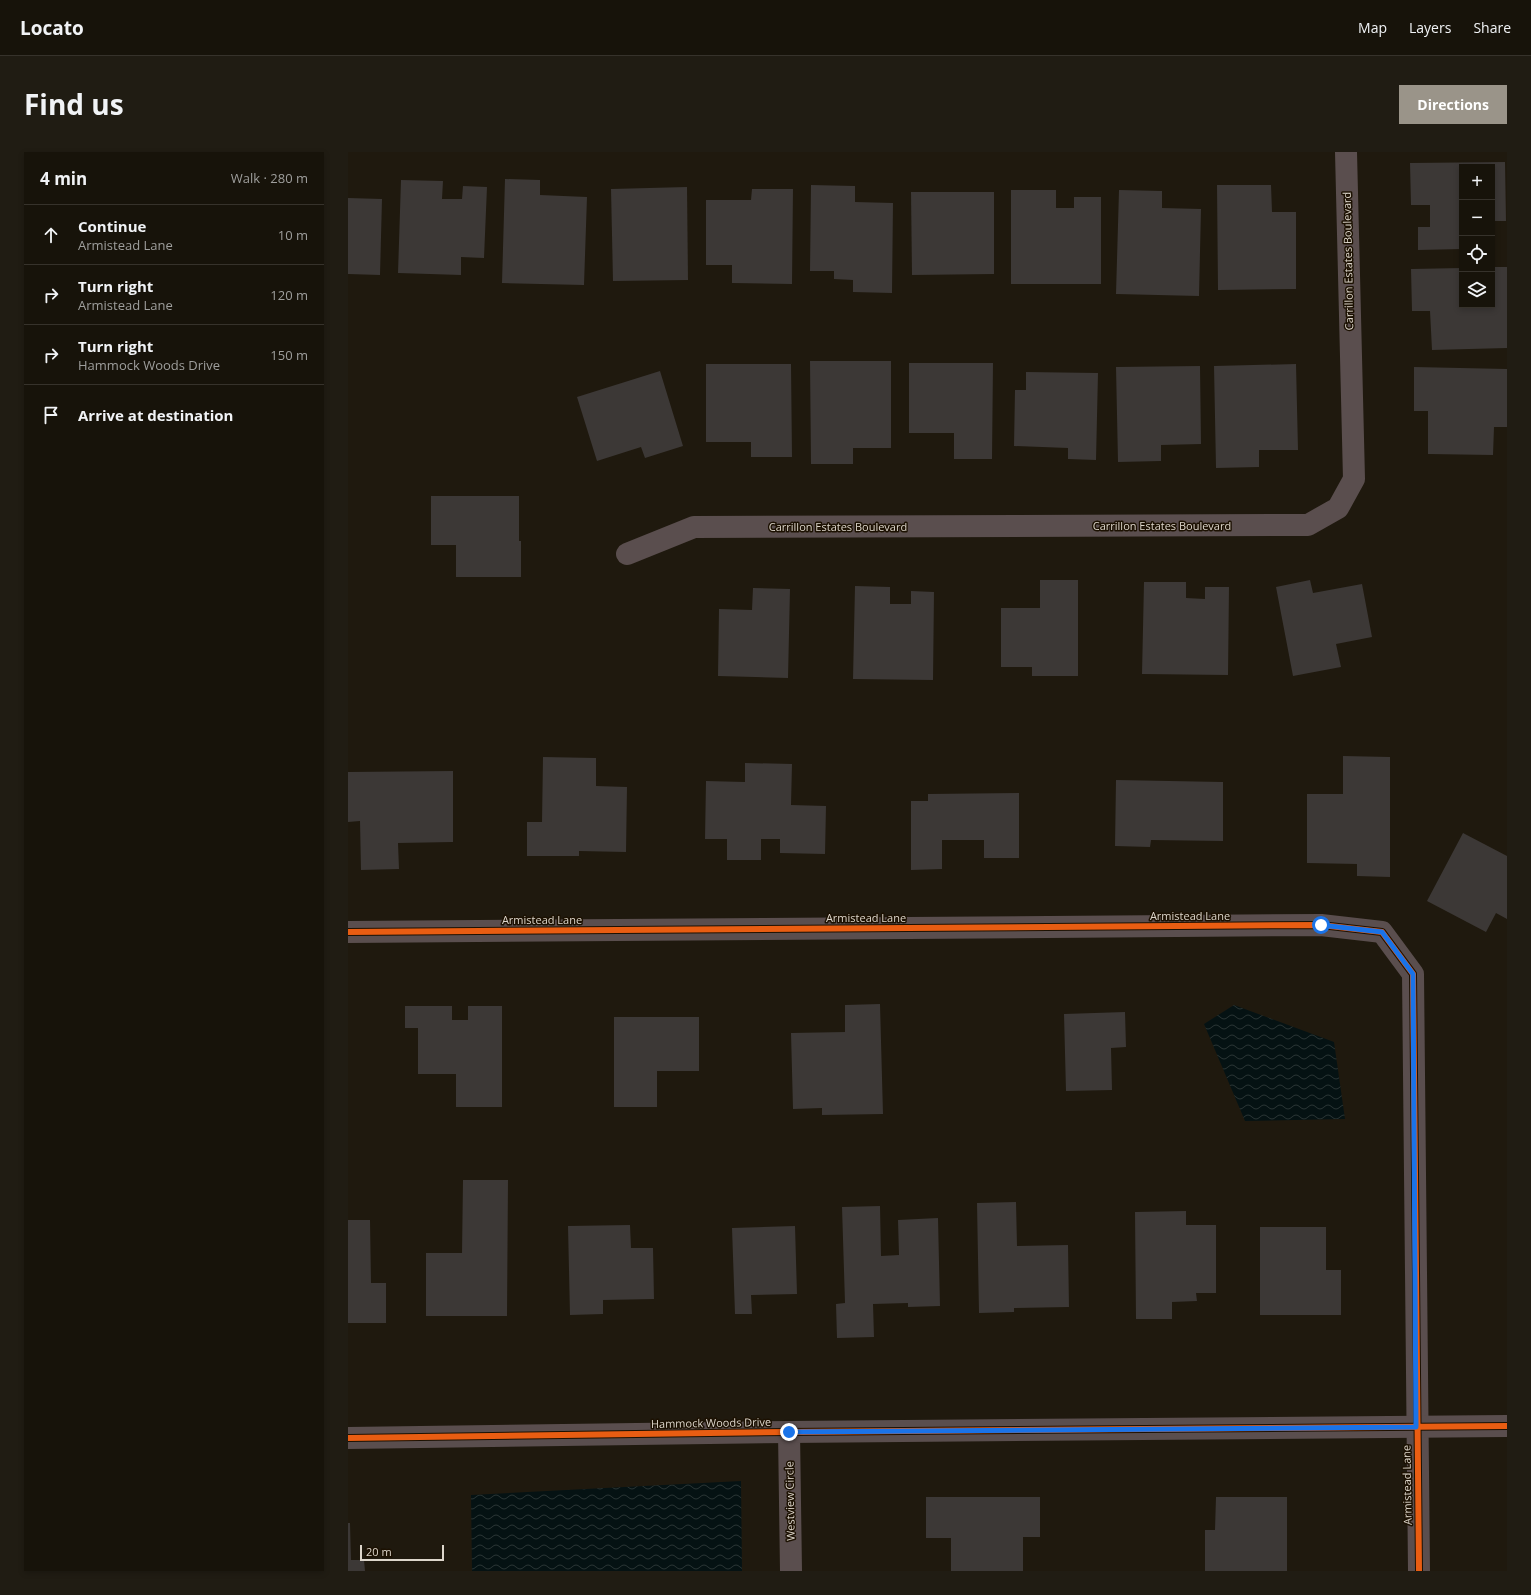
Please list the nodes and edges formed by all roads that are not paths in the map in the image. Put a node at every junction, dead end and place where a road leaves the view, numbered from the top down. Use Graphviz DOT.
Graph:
graph roads {
  1 [pos="1346,152"];
  2 [pos="627,554"];
  3 [pos="348,932"];
  4 [pos="1507,1426"];
  5 [pos="1416,1427"];
  6 [pos="789,1432"];
  7 [pos="348,1438"];
  8 [pos="791,1571"];
  9 [pos="1419,1571"];
  1 -- 2 [label="street, Carrillon Estates Boulevard"];
  3 -- 5 [label="street, Armistead Lane"];
  4 -- 5 [label="street, Hammock Woods Drive"];
  5 -- 6 [label="street, Hammock Woods Drive"];
  5 -- 9 [label="street, Armistead Lane"];
  6 -- 7 [label="street, Hammock Woods Drive"];
  6 -- 8 [label="street, Westview Circle"];
}
